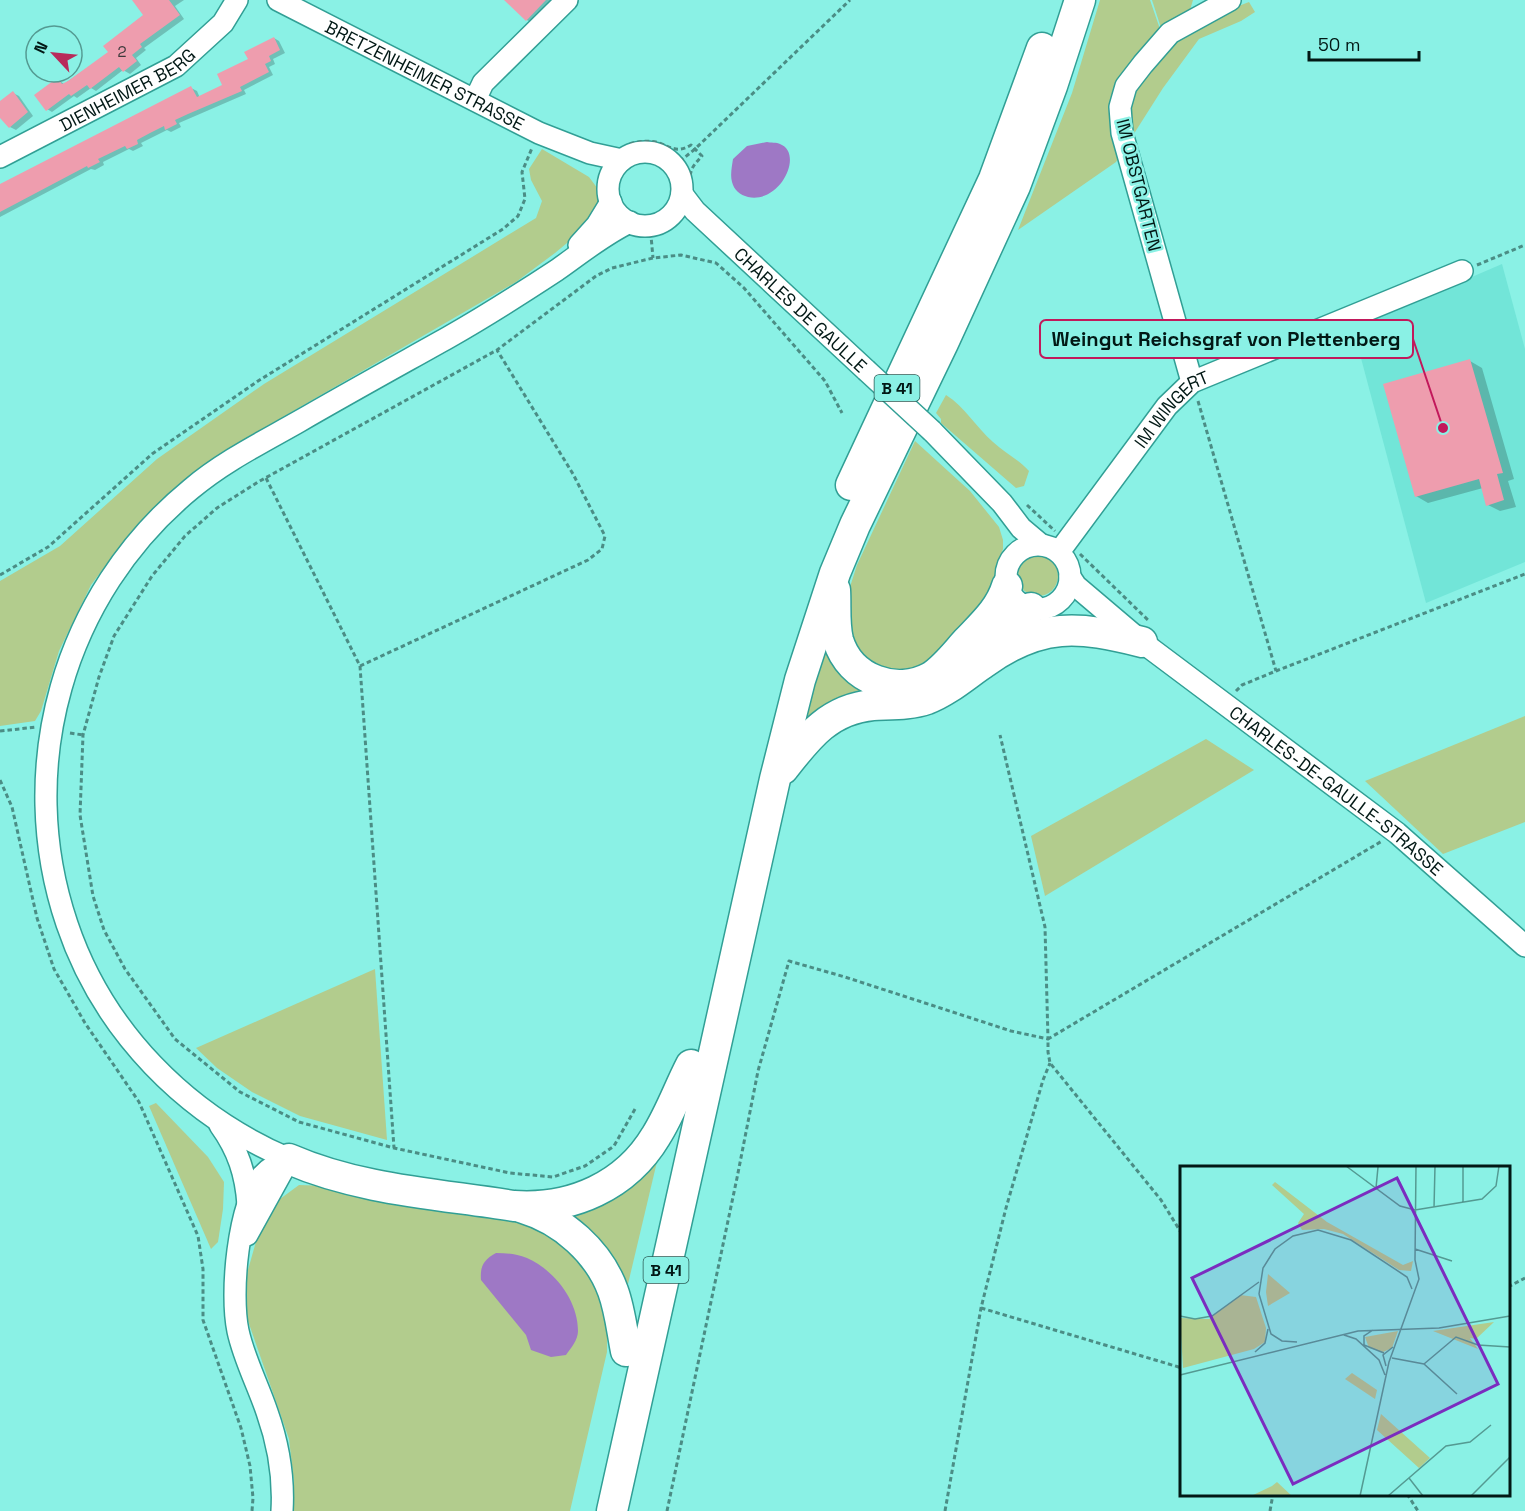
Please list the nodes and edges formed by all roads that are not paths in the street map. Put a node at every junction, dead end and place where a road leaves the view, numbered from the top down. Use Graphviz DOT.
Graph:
graph roads {
  1 [pos="237,0"];
  2 [pos="278,0"];
  3 [pos="567,0"];
  4 [pos="1058,0"];
  5 [pos="1080,0"];
  6 [pos="1230,0"];
  7 [pos="475,100"];
  8 [pos="540,133"];
  9 [pos="0,157"];
  10 [pos="622,160"];
  11 [pos="682,194"];
  12 [pos="610,197"];
  13 [pos="649,222"];
  14 [pos="730,244"];
  15 [pos="1462,271"];
  16 [pos="545,278"];
  17 [pos="1192,382"];
  18 [pos="976,476"];
  19 [pos="1056,546"];
  20 [pos="835,573"];
  21 [pos="1008,573"];
  22 [pos="1070,577"];
  23 [pos="1042,607"];
  24 [pos="1146,632"];
  25 [pos="954,683"];
  26 [pos="775,779"];
  27 [pos="1525,946"];
  28 [pos="691,1065"];
  29 [pos="216,1120"];
  30 [pos="289,1159"];
  31 [pos="248,1206"];
  32 [pos="514,1206"];
  33 [pos="239,1249"];
  34 [pos="626,1351"];
  35 [pos="282,1511"];
  36 [pos="591,1511"];
  37 [pos="612,1511"];
  1 -- 9 [label="street, DIENHEIMER BERG"];
  2 -- 7 [label="street, BRETZENHEIMER STRASSE"];
  3 -- 7 [label="street"];
  4 -- 28 [label="highway, B 41"];
  5 -- 20 [label="highway, B 41"];
  6 -- 17 [label="street, IM OBSTGARTEN"];
  7 -- 8 [label="street, BRETZENHEIMER STRASSE"];
  8 -- 10 [label="street, BRETZENHEIMER STRASSE"];
  8 -- 12 [label="street, BRETZENHEIMER STRASSE"];
  10 -- 11 [label="street"];
  10 -- 12 [label="street"];
  11 -- 13 [label="street"];
  11 -- 14 [label="street, CHARLES DE GAULLE"];
  12 -- 13 [label="street"];
  12 -- 16 [label="street, B 41"];
  13 -- 14 [label="street, CHARLES DE GAULLE"];
  13 -- 16 [label="street, B 41"];
  14 -- 18 [label="street, CHARLES DE GAULLE, bridge"];
  15 -- 17 [label="street, IM WINGERT"];
  16 -- 29 [label="street, B 41"];
  17 -- 19 [label="street, IM WINGERT"];
  18 -- 19 [label="street, CHARLES DE GAULLE"];
  18 -- 21 [label="street, CHARLES DE GAULLE"];
  19 -- 21 [label="street"];
  19 -- 22 [label="street"];
  20 -- 21 [label="highway, B 41"];
  20 -- 26 [label="highway, B 41"];
  21 -- 23 [label="street"];
  22 -- 23 [label="street"];
  22 -- 24 [label="street, CHARLES-DE-GAULLE-STRASSE"];
  23 -- 24 [label="street, CHARLES-DE-GAULLE-STRASSE"];
  23 -- 25 [label="highway, B 41"];
  24 -- 25 [label="highway, B 41"];
  24 -- 27 [label="street, CHARLES-DE-GAULLE-STRASSE"];
  25 -- 26 [label="highway, B 41"];
  26 -- 37 [label="highway, B 41"];
  28 -- 32 [label="highway, B 41"];
  28 -- 34 [label="highway, B 41"];
  29 -- 30 [label="street, B 41"];
  29 -- 31 [label="street"];
  30 -- 31 [label="street"];
  30 -- 32 [label="highway, B 41"];
  30 -- 33 [label="street"];
  31 -- 33 [label="street"];
  32 -- 34 [label="highway, B 41"];
  33 -- 35 [label="street"];
  34 -- 36 [label="highway, B 41"];
}
